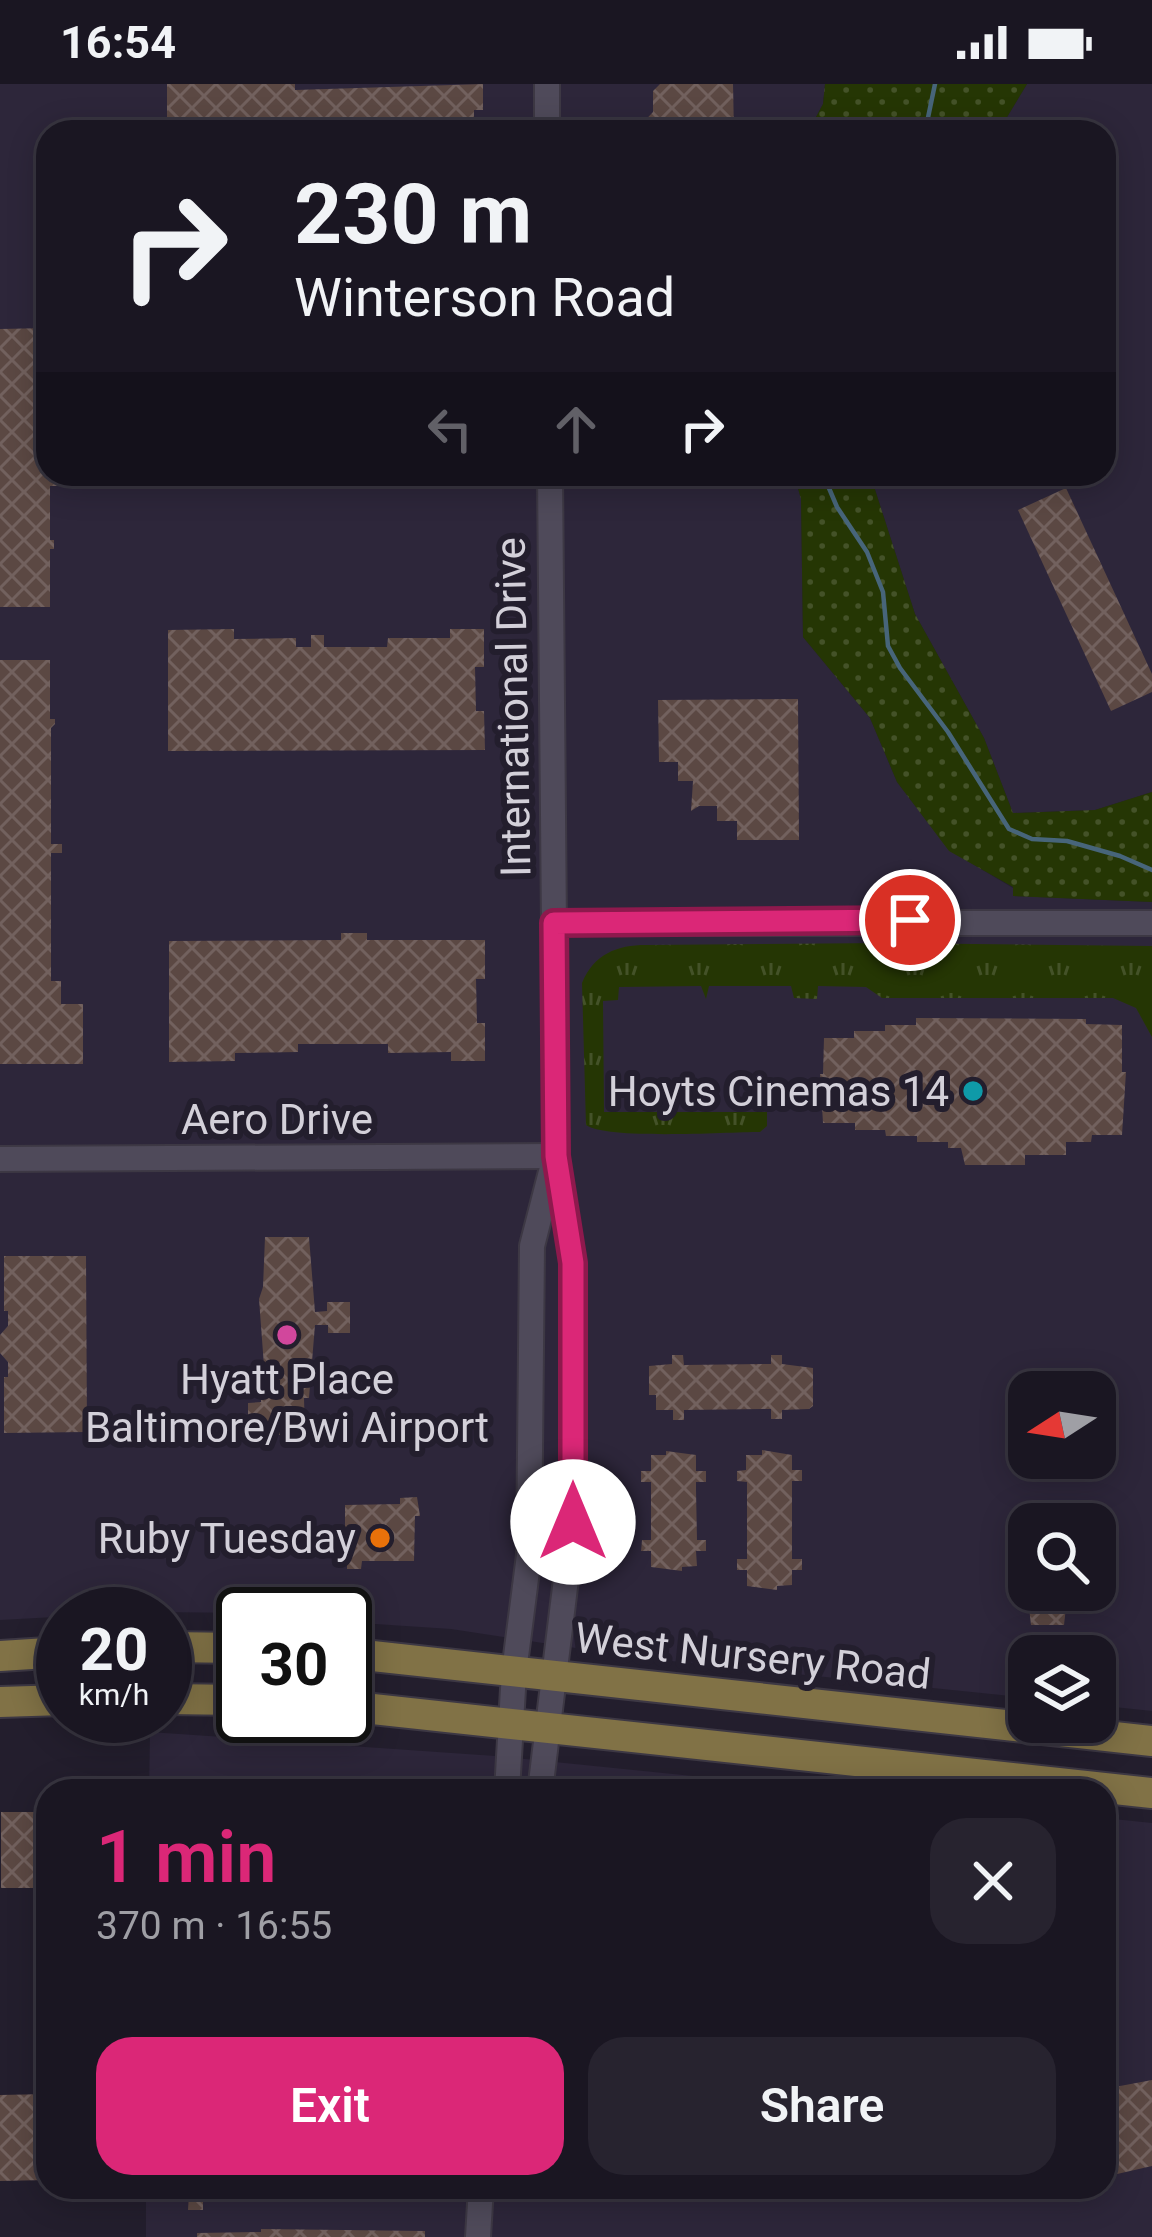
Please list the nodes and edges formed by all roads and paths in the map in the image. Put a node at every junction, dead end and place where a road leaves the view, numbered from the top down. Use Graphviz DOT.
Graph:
graph roads {
  1 [pos="547,84"];
  2 [pos="547,120"];
  3 [pos="550,486"];
  4 [pos="554,923"];
  5 [pos="1152,923"];
  6 [pos="556,1156"];
  7 [pos="0,1160"];
  8 [pos="36,1654"];
  9 [pos="0,1656"];
  10 [pos="372,1656"];
  11 [pos="514,1672"];
  12 [pos="556,1677"];
  13 [pos="36,1701"];
  14 [pos="0,1702"];
  15 [pos="372,1709"];
  16 [pos="512,1723"];
  17 [pos="550,1727"];
  18 [pos="1152,1741"];
  19 [pos="508,1779"];
  20 [pos="543,1779"];
  21 [pos="1032,1779"];
  22 [pos="1116,1788"];
  23 [pos="1152,1792"];
  24 [pos="480,2199"];
  25 [pos="478,2237"];
  1 -- 2 [label="street"];
  3 -- 4 [label="street, International Drive"];
  4 -- 5 [label="street"];
  4 -- 6 [label="street, International Drive"];
  6 -- 7 [label="street, Aero Drive"];
  6 -- 11 [label="street, International Drive"];
  6 -- 12 [label="street, International Drive"];
  8 -- 9 [label="main road"];
  10 -- 11 [label="main road, West Nursery Road"];
  11 -- 12 [label="main road, West Nursery Road"];
  11 -- 16 [label="street, International Drive"];
  12 -- 17 [label="street, International Drive"];
  12 -- 18 [label="main road, West Nursery Road"];
  13 -- 14 [label="main road"];
  15 -- 16 [label="main road"];
  16 -- 17 [label="main road"];
  16 -- 19 [label="street, International Drive"];
  17 -- 20 [label="street, International Drive"];
  17 -- 21 [label="main road"];
  22 -- 23 [label="main road"];
  24 -- 25 [label="street"];
}
